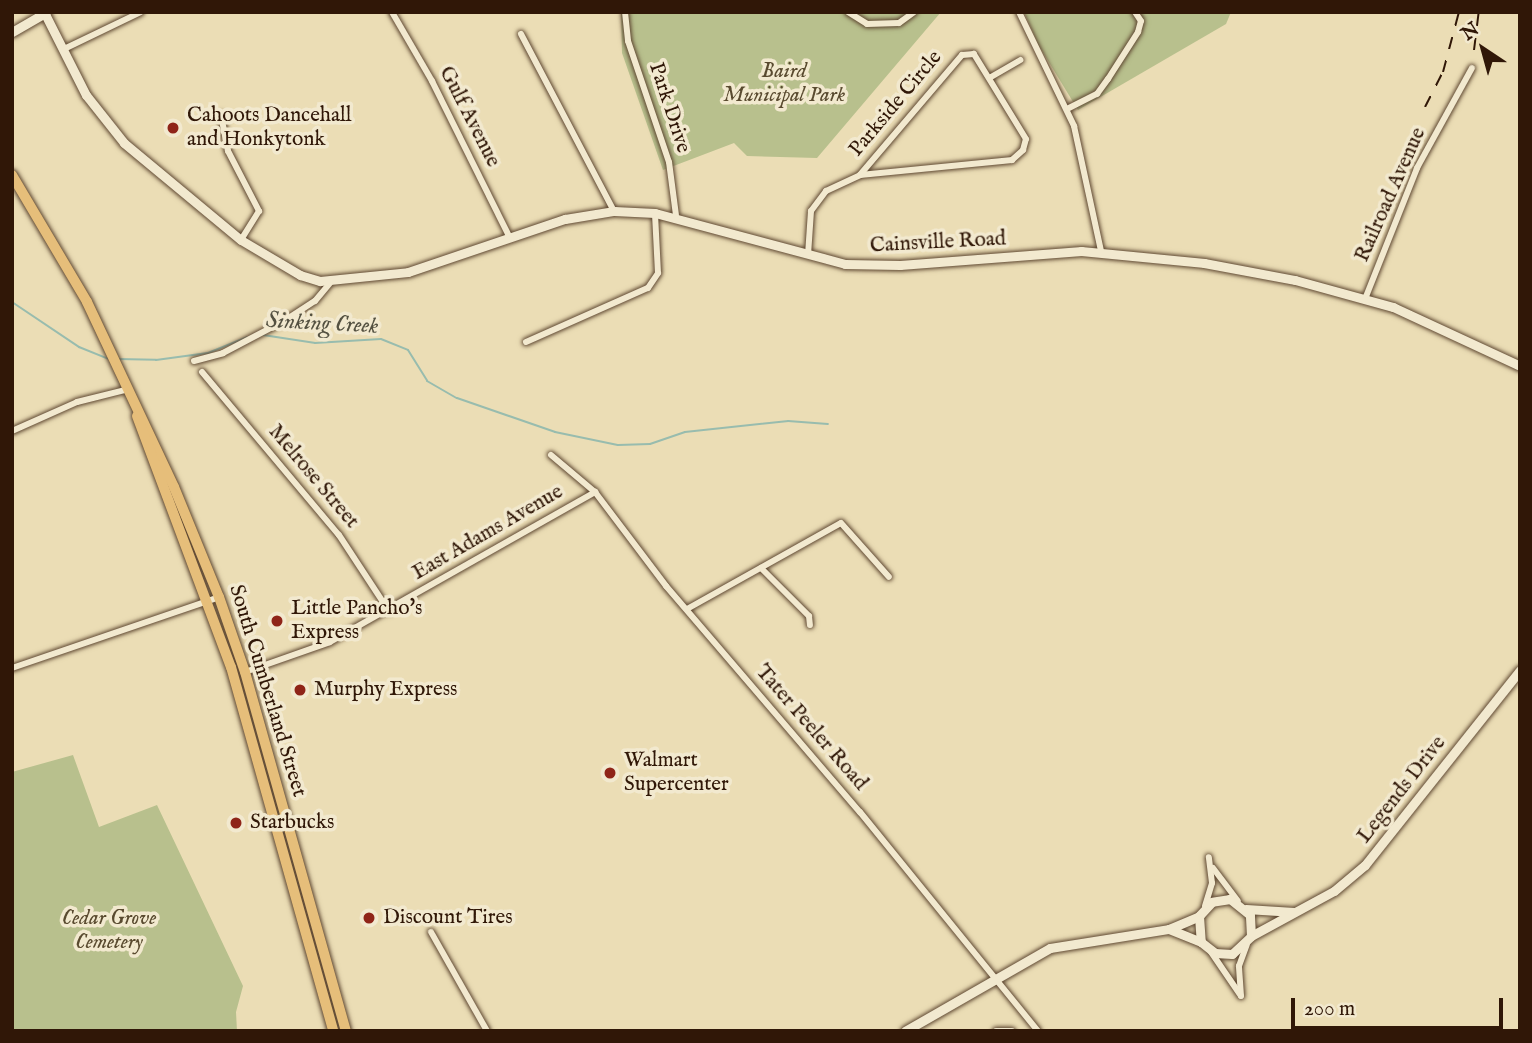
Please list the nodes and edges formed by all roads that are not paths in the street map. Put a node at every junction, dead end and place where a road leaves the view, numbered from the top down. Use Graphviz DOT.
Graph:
graph roads {
  1 [pos="45,12"];
  2 [pos="141,12"];
  3 [pos="393,12"];
  4 [pos="625,12"];
  5 [pos="848,12"];
  6 [pos="914,12"];
  7 [pos="1019,12"];
  8 [pos="1135,12"];
  9 [pos="12,32"];
  10 [pos="521,34"];
  11 [pos="64,49"];
  12 [pos="1021,60"];
  13 [pos="1472,68"];
  14 [pos="991,77"];
  15 [pos="1067,109"];
  16 [pos="222,115"];
  17 [pos="12,175"];
  18 [pos="860,175"];
  19 [pos="614,211"];
  20 [pos="655,213"];
  21 [pos="676,215"];
  22 [pos="241,240"];
  23 [pos="511,240"];
  24 [pos="1101,251"];
  25 [pos="808,257"];
  26 [pos="330,283"];
  27 [pos="1365,299"];
  28 [pos="526,342"];
  29 [pos="194,361"];
  30 [pos="1520,366"];
  31 [pos="202,372"];
  32 [pos="125,390"];
  33 [pos="136,412"];
  34 [pos="12,431"];
  35 [pos="551,455"];
  36 [pos="595,492"];
  37 [pos="761,568"];
  38 [pos="889,577"];
  39 [pos="219,597"];
  40 [pos="207,601"];
  41 [pos="687,609"];
  42 [pos="389,611"];
  43 [pos="810,625"];
  44 [pos="12,668"];
  45 [pos="1520,670"];
  46 [pos="245,672"];
  47 [pos="1242,906"];
  48 [pos="1202,912"];
  49 [pos="1294,912"];
  50 [pos="1167,930"];
  51 [pos="430,932"];
  52 [pos="1249,940"];
  53 [pos="1201,942"];
  54 [pos="1210,950"];
  55 [pos="993,977"];
  56 [pos="333,1031"];
  57 [pos="346,1031"];
  58 [pos="487,1031"];
  59 [pos="905,1031"];
  60 [pos="996,1031"];
  61 [pos="1012,1031"];
  62 [pos="1038,1031"];
  1 -- 9 [label="main road"];
  1 -- 11 [label="main road, Cainsville Road"];
  2 -- 11 [label="street"];
  3 -- 23 [label="street, Gulf Avenue"];
  4 -- 21 [label="street, Park Drive"];
  5 -- 6 [label="street"];
  7 -- 15 [label="street"];
  8 -- 15 [label="street"];
  10 -- 19 [label="street"];
  11 -- 22 [label="main road, Cainsville Road"];
  12 -- 14 [label="street"];
  13 -- 27 [label="street, Railroad Avenue"];
  14 -- 18 [label="street, Parkside Circle"];
  14 -- 18 [label="street, Parkside Circle"];
  15 -- 24 [label="street"];
  16 -- 22 [label="street"];
  17 -- 32 [label="main road, South Cumberland Street"];
  18 -- 25 [label="street, Parkside Circle"];
  19 -- 20 [label="main road, Cainsville Road"];
  19 -- 23 [label="main road, Cainsville Road"];
  20 -- 21 [label="main road, Cainsville Road"];
  20 -- 28 [label="street"];
  21 -- 25 [label="main road, Cainsville Road"];
  22 -- 26 [label="main road, Cainsville Road"];
  23 -- 26 [label="main road, Cainsville Road"];
  24 -- 25 [label="main road, Cainsville Road"];
  24 -- 27 [label="main road, Cainsville Road"];
  26 -- 29 [label="street"];
  27 -- 30 [label="main road, Cainsville Road"];
  31 -- 42 [label="street, Melrose Street"];
  32 -- 33 [label="main road, South Cumberland Street"];
  32 -- 34 [label="street"];
  33 -- 39 [label="main road, South Cumberland Street"];
  33 -- 40 [label="main road, South Cumberland Street"];
  35 -- 36 [label="street, Tater Peeler Road"];
  36 -- 41 [label="street, Tater Peeler Road"];
  36 -- 42 [label="street, East Adams Avenue"];
  37 -- 38 [label="street"];
  37 -- 41 [label="street"];
  37 -- 43 [label="street"];
  39 -- 40 [label="street"];
  39 -- 46 [label="main road, South Cumberland Street"];
  40 -- 44 [label="street"];
  40 -- 56 [label="main road, South Cumberland Street"];
  41 -- 55 [label="street, Tater Peeler Road"];
  42 -- 46 [label="street, East Adams Avenue"];
  45 -- 49 [label="main road, Legends Drive"];
  46 -- 57 [label="main road, South Cumberland Street"];
  47 -- 48 [label="main road"];
  47 -- 48 [label="street"];
  47 -- 49 [label="main road"];
  47 -- 52 [label="main road"];
  48 -- 50 [label="main road"];
  48 -- 53 [label="main road"];
  49 -- 52 [label="main road, Legends Drive"];
  50 -- 53 [label="main road"];
  50 -- 55 [label="main road"];
  51 -- 58 [label="street"];
  52 -- 54 [label="main road, Legends Drive"];
  52 -- 54 [label="street"];
  53 -- 54 [label="main road"];
  55 -- 59 [label="main road"];
  55 -- 62 [label="street, Tater Peeler Road"];
  60 -- 61 [label="street"];
}
